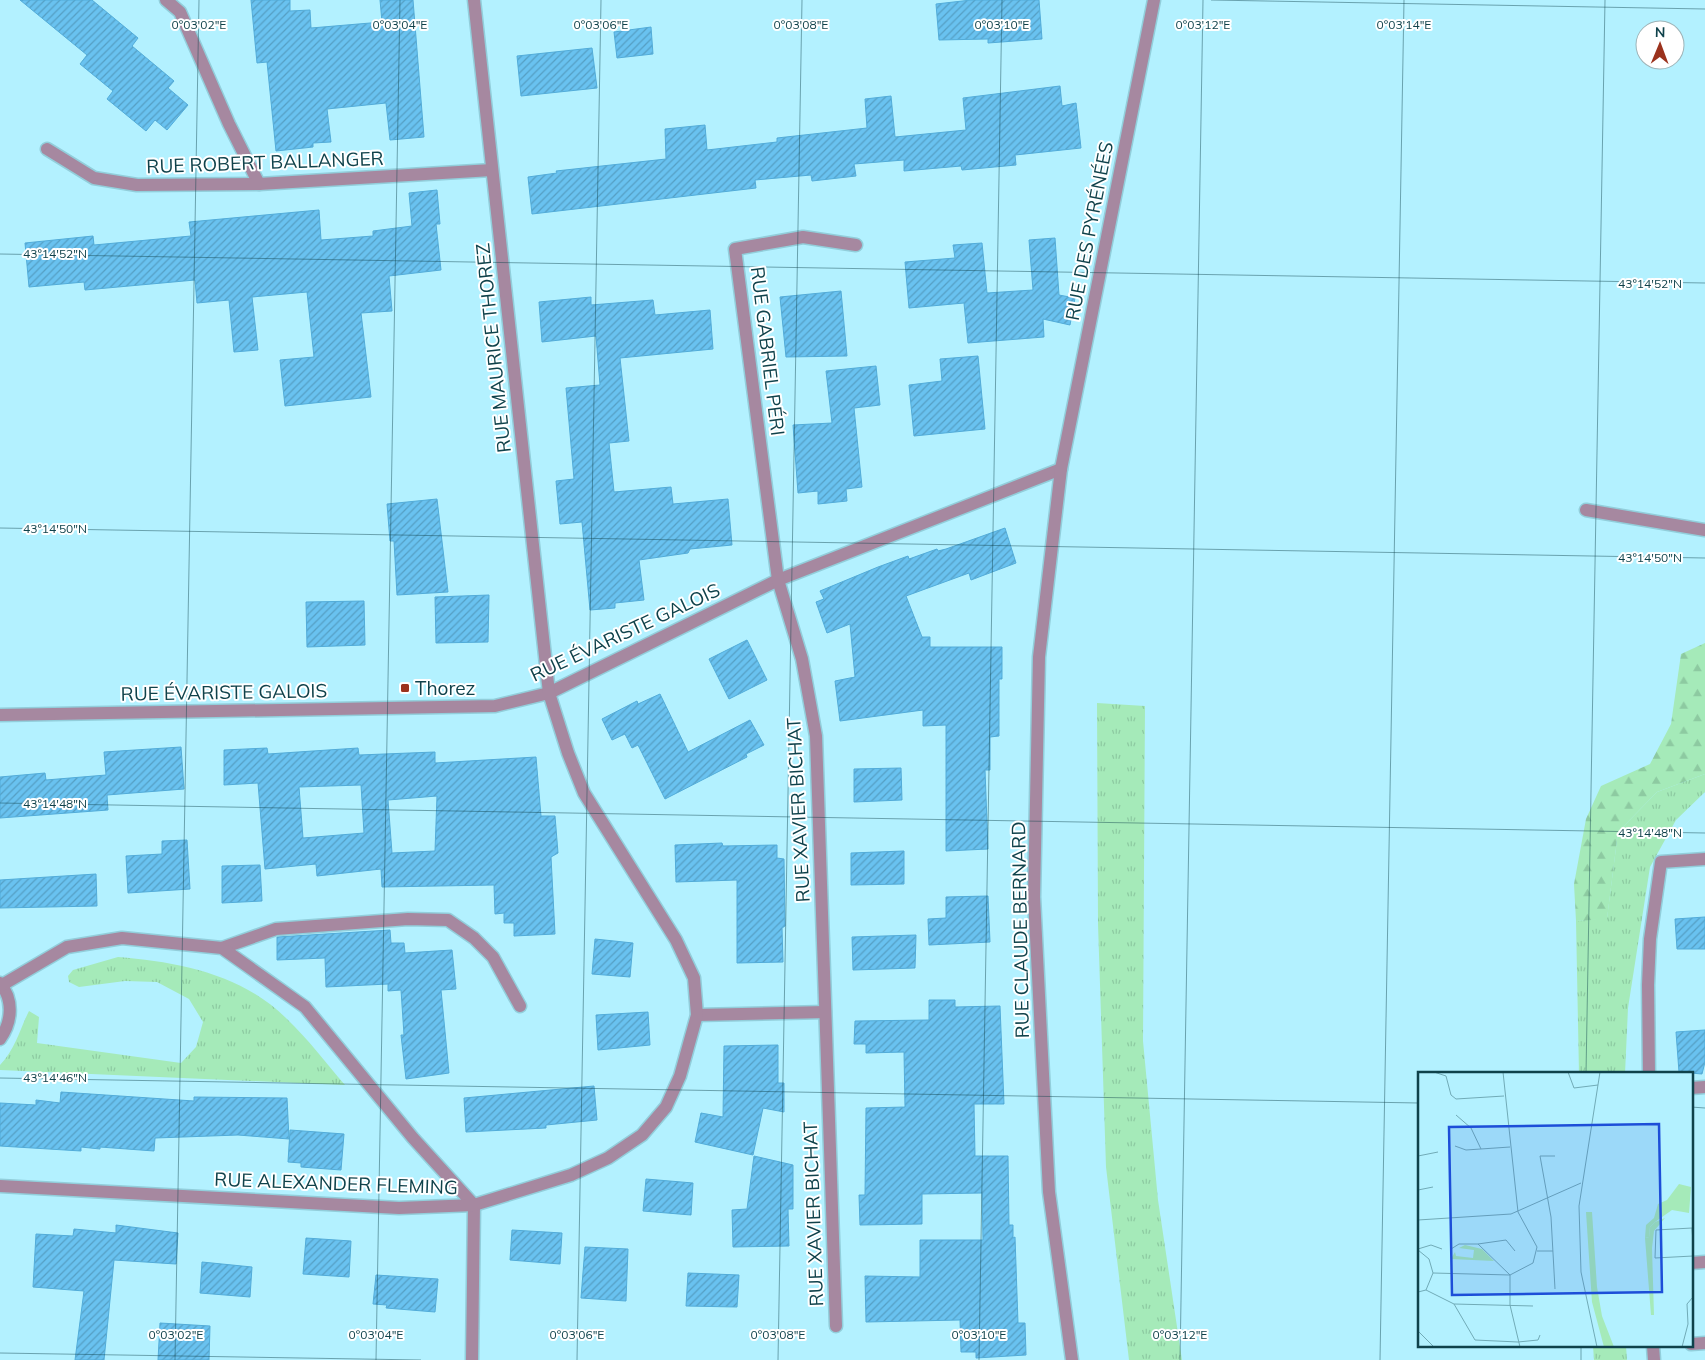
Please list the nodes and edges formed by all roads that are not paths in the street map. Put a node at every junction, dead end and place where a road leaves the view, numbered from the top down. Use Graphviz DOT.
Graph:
graph roads {
  1 [pos="166,0"];
  2 [pos="474,0"];
  3 [pos="1154,0"];
  4 [pos="47,149"];
  5 [pos="492,170"];
  6 [pos="259,184"];
  7 [pos="856,245"];
  8 [pos="1061,469"];
  9 [pos="1586,510"];
  10 [pos="1705,530"];
  11 [pos="778,580"];
  12 [pos="549,693"];
  13 [pos="0,715"];
  14 [pos="1705,859"];
  15 [pos="222,948"];
  16 [pos="1,984"];
  17 [pos="520,1006"];
  18 [pos="825,1012"];
  19 [pos="697,1015"];
  20 [pos="0,1039"];
  21 [pos="1649,1072"];
  22 [pos="1705,1087"];
  23 [pos="1692,1088"];
  24 [pos="0,1186"];
  25 [pos="474,1205"];
  26 [pos="1692,1262"];
  27 [pos="1705,1262"];
  28 [pos="836,1326"];
  29 [pos="1705,1343"];
  30 [pos="1692,1344"];
  31 [pos="472,1360"];
  32 [pos="1072,1360"];
  1 -- 6 [label="street"];
  2 -- 5 [label="street, RUE MAURICE THOREZ"];
  3 -- 8 [label="street, RUE DES PYRÉNÉES"];
  4 -- 6 [label="street, RUE ROBERT BALLANGER"];
  5 -- 6 [label="street, RUE ROBERT BALLANGER"];
  5 -- 12 [label="street, RUE MAURICE THOREZ"];
  7 -- 11 [label="street, RUE GABRIEL PÉRI"];
  8 -- 11 [label="street, RUE ÉVARISTE GALOIS"];
  8 -- 32 [label="street, RUE CLAUDE BERNARD"];
  9 -- 10 [label="street"];
  11 -- 12 [label="street, RUE ÉVARISTE GALOIS"];
  11 -- 18 [label="street, RUE XAVIER BICHAT"];
  12 -- 13 [label="street, RUE ÉVARISTE GALOIS"];
  12 -- 19 [label="street, RUE ALEXANDER FLEMING"];
  14 -- 21 [label="street"];
  15 -- 16 [label="street"];
  15 -- 17 [label="street"];
  15 -- 25 [label="street"];
  16 -- 20 [label="street"];
  18 -- 19 [label="street"];
  18 -- 28 [label="street, RUE XAVIER BICHAT"];
  19 -- 25 [label="street, RUE ALEXANDER FLEMING"];
  22 -- 23 [label="street"];
  24 -- 25 [label="street, RUE ALEXANDER FLEMING"];
  25 -- 31 [label="street"];
  26 -- 27 [label="street"];
  29 -- 30 [label="street"];
}
